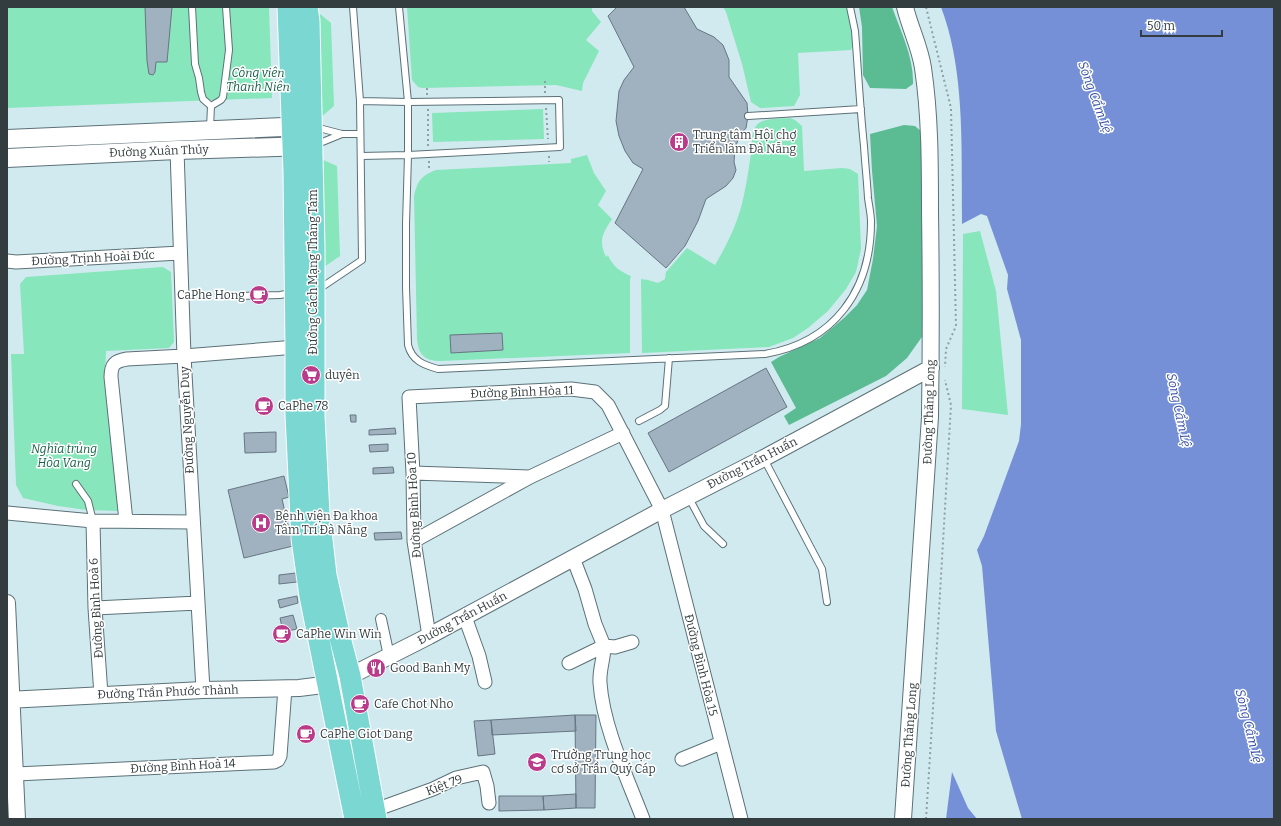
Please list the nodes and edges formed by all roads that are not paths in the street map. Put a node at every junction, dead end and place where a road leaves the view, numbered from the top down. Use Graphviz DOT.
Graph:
graph roads {
  1 [pos="192,7"];
  2 [pos="226,7"];
  3 [pos="288,7"];
  4 [pos="307,7"];
  5 [pos="353,7"];
  6 [pos="399,7"];
  7 [pos="850,7"];
  8 [pos="905,7"];
  9 [pos="360,101"];
  10 [pos="408,102"];
  11 [pos="211,106"];
  12 [pos="860,109"];
  13 [pos="748,116"];
  14 [pos="210,130"];
  15 [pos="342,134"];
  16 [pos="360,134"];
  17 [pos="302,136"];
  18 [pos="7,139"];
  19 [pos="177,150"];
  20 [pos="408,155"];
  21 [pos="361,156"];
  22 [pos="7,158"];
  23 [pos="180,253"];
  24 [pos="7,261"];
  25 [pos="305,292"];
  26 [pos="240,296"];
  27 [pos="296,347"];
  28 [pos="184,356"];
  29 [pos="669,358"];
  30 [pos="931,368"];
  31 [pos="408,397"];
  32 [pos="639,421"];
  33 [pos="623,433"];
  34 [pos="764,458"];
  35 [pos="413,473"];
  36 [pos="530,478"];
  37 [pos="76,484"];
  38 [pos="688,496"];
  39 [pos="662,510"];
  40 [pos="7,513"];
  41 [pos="93,521"];
  42 [pos="126,521"];
  43 [pos="193,522"];
  44 [pos="414,541"];
  45 [pos="723,544"];
  46 [pos="574,558"];
  47 [pos="827,602"];
  48 [pos="7,603"];
  49 [pos="198,603"];
  50 [pos="95,608"];
  51 [pos="465,617"];
  52 [pos="381,619"];
  53 [pos="429,636"];
  54 [pos="632,642"];
  55 [pos="604,646"];
  56 [pos="388,656"];
  57 [pos="569,663"];
  58 [pos="350,676"];
  59 [pos="485,682"];
  60 [pos="328,683"];
  61 [pos="285,688"];
  62 [pos="203,690"];
  63 [pos="101,695"];
  64 [pos="9,699"];
  65 [pos="721,743"];
  66 [pos="682,759"];
  67 [pos="16,774"];
  68 [pos="489,803"];
  69 [pos="376,814"];
  70 [pos="17,819"];
  71 [pos="355,819"];
  72 [pos="643,819"];
  73 [pos="741,819"];
  74 [pos="903,819"];
  1 -- 11 [label="lane"];
  2 -- 11 [label="lane"];
  3 -- 17 [label="highway, Đường Cách Mạng Tháng Tám"];
  4 -- 17 [label="highway, Đường Cách Mạng Tháng Tám"];
  5 -- 9 [label="lane"];
  6 -- 10 [label="lane"];
  7 -- 12 [label="lane"];
  8 -- 30 [label="street, Đường Thăng Long"];
  9 -- 10 [label="lane"];
  9 -- 16 [label="lane"];
  10 -- 20 [label="lane"];
  10 -- 20 [label="lane"];
  11 -- 14 [label="lane"];
  12 -- 13 [label="lane"];
  12 -- 29 [label="lane"];
  14 -- 17 [label="main road, Đường Xuân Thủy"];
  14 -- 18 [label="main road, Đường Xuân Thủy"];
  15 -- 16 [label="lane"];
  15 -- 17 [label="lane"];
  15 -- 17 [label="lane"];
  16 -- 21 [label="lane"];
  17 -- 19 [label="main road, Đường Xuân Thủy"];
  17 -- 25 [label="highway, Đường Cách Mạng Tháng Tám"];
  19 -- 22 [label="main road, Đường Xuân Thủy"];
  19 -- 23 [label="street, Đường Nguyễn Duy"];
  20 -- 21 [label="lane"];
  20 -- 29 [label="lane"];
  21 -- 25 [label="lane"];
  23 -- 24 [label="street, Đường Trịnh Hoài Đức"];
  23 -- 28 [label="street, Đường Nguyễn Duy"];
  25 -- 26 [label="lane"];
  25 -- 27 [label="highway, Đường Cách Mạng Tháng Tám"];
  25 -- 58 [label="highway, Đường Cách Mạng Tháng Tám"];
  27 -- 28 [label="street"];
  27 -- 60 [label="highway, Đường Cách Mạng Tháng Tám"];
  28 -- 42 [label="street"];
  28 -- 43 [label="street, Đường Nguyễn Duy"];
  29 -- 32 [label="lane"];
  30 -- 34 [label="street, Đường Trần Huấn"];
  30 -- 74 [label="street, Đường Thăng Long"];
  31 -- 33 [label="street, Đường Bình Hòa 11"];
  31 -- 35 [label="street, Đường Bình Hòa 10"];
  33 -- 36 [label="street"];
  33 -- 39 [label="street, Đường Bình Hòa 11"];
  34 -- 38 [label="street, Đường Trần Huấn"];
  34 -- 47 [label="lane"];
  35 -- 36 [label="street"];
  35 -- 44 [label="street, Đường Bình Hòa 10"];
  36 -- 44 [label="street"];
  37 -- 41 [label="lane"];
  38 -- 39 [label="street, Đường Trần Huấn"];
  38 -- 45 [label="lane"];
  39 -- 46 [label="street, Đường Trần Huấn"];
  39 -- 65 [label="street, Đường Bình Hòa 15"];
  40 -- 41 [label="street"];
  41 -- 42 [label="street"];
  41 -- 50 [label="street, Đường Bình Hoà 6"];
  42 -- 43 [label="street"];
  43 -- 49 [label="street, Đường Nguyễn Duy"];
  44 -- 53 [label="street, Đường Bình Hòa 10"];
  46 -- 51 [label="street, Đường Trần Huấn"];
  46 -- 55 [label="street"];
  48 -- 64 [label="street"];
  49 -- 50 [label="street"];
  49 -- 62 [label="street, Đường Nguyễn Duy"];
  50 -- 63 [label="street, Đường Bình Hoà 6"];
  51 -- 53 [label="street, Đường Trần Huấn"];
  51 -- 59 [label="street"];
  52 -- 56 [label="street"];
  53 -- 56 [label="street, Đường Trần Huấn"];
  54 -- 55 [label="street"];
  55 -- 57 [label="street"];
  55 -- 72 [label="street"];
  56 -- 58 [label="street, Đường Trần Huấn"];
  58 -- 60 [label="street, Đường Trần Huấn"];
  58 -- 69 [label="highway, Đường Cách Mạng Tháng Tám"];
  60 -- 61 [label="street, Đường Trần Phước Thành"];
  60 -- 71 [label="highway, Đường Cách Mạng Tháng Tám"];
  61 -- 62 [label="street, Đường Trần Phước Thành"];
  61 -- 67 [label="street, Đường Bình Hoà 14"];
  62 -- 63 [label="street, Đường Trần Phước Thành"];
  63 -- 64 [label="street, Đường Trần Phước Thành"];
  64 -- 67 [label="street"];
  65 -- 66 [label="street"];
  65 -- 73 [label="street, Đường Bình Hòa 15"];
  67 -- 70 [label="street"];
  68 -- 69 [label="street, Kiệt 79"];
}
